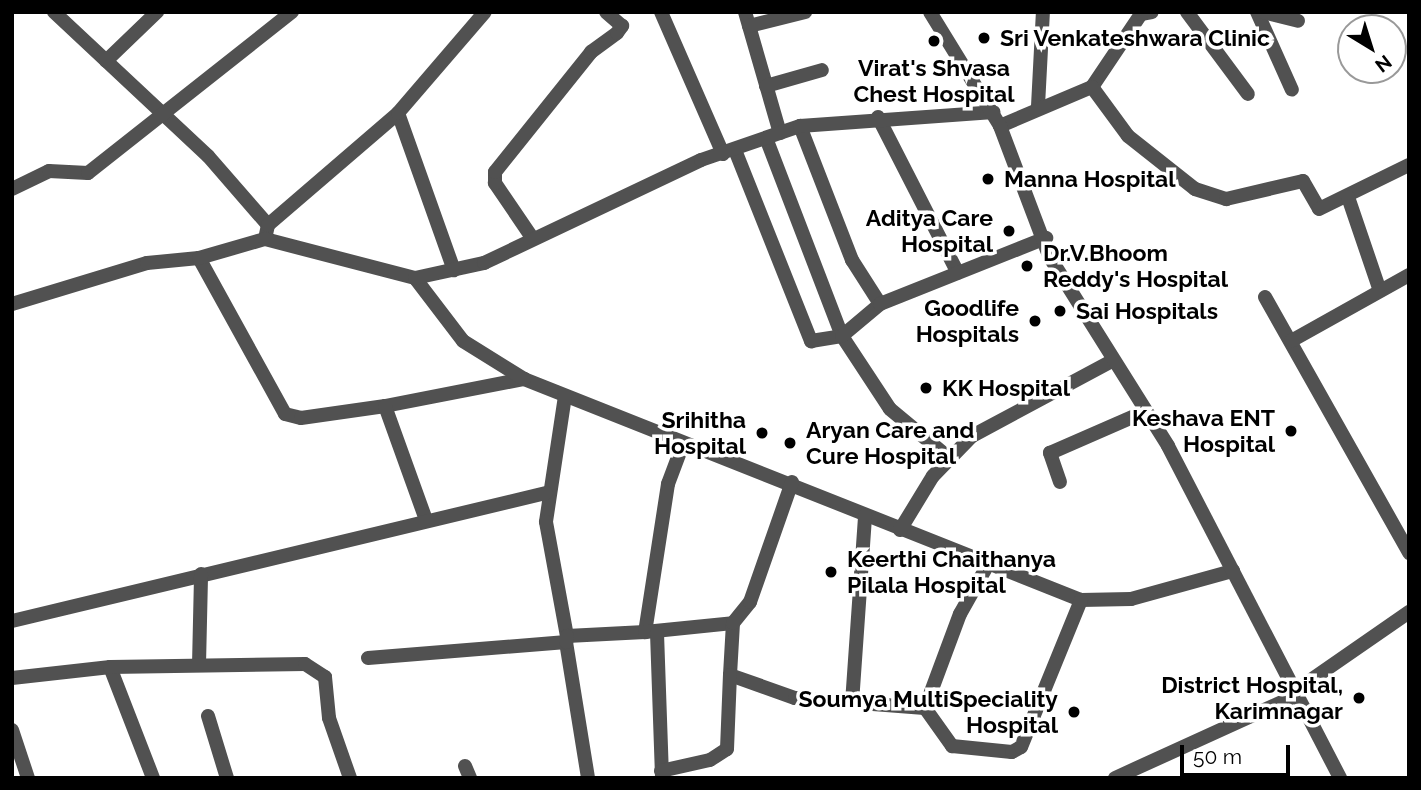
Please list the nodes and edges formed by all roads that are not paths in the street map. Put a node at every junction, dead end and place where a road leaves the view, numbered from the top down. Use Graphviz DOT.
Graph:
graph roads {
  1 [pos="54,12"];
  2 [pos="157,12"];
  3 [pos="292,12"];
  4 [pos="485,12"];
  5 [pos="661,12"];
  6 [pos="805,12"];
  7 [pos="930,12"];
  8 [pos="1043,12"];
  9 [pos="1187,12"];
  10 [pos="1257,12"];
  11 [pos="1263,12"];
  12 [pos="609,13"];
  13 [pos="1141,13"];
  14 [pos="747,19"];
  15 [pos="1298,20"];
  16 [pos="106,61"];
  17 [pos="822,70"];
  18 [pos="765,86"];
  19 [pos="1092,87"];
  20 [pos="1292,90"];
  21 [pos="1248,94"];
  22 [pos="1038,106"];
  23 [pos="993,112"];
  24 [pos="398,113"];
  25 [pos="167,116"];
  26 [pos="878,117"];
  27 [pos="800,126"];
  28 [pos="1000,126"];
  29 [pos="773,136"];
  30 [pos="729,152"];
  31 [pos="1409,165"];
  32 [pos="12,189"];
  33 [pos="1348,197"];
  34 [pos="266,232"];
  35 [pos="1046,238"];
  36 [pos="533,239"];
  37 [pos="199,258"];
  38 [pos="454,271"];
  39 [pos="958,273"];
  40 [pos="1409,275"];
  41 [pos="415,278"];
  42 [pos="1380,291"];
  43 [pos="1265,296"];
  44 [pos="12,304"];
  45 [pos="880,304"];
  46 [pos="842,336"];
  47 [pos="1291,341"];
  48 [pos="1112,361"];
  49 [pos="524,379"];
  50 [pos="565,396"];
  51 [pos="385,406"];
  52 [pos="1146,411"];
  53 [pos="682,444"];
  54 [pos="948,457"];
  55 [pos="792,482"];
  56 [pos="1060,482"];
  57 [pos="547,493"];
  58 [pos="865,515"];
  59 [pos="426,520"];
  60 [pos="900,530"];
  61 [pos="1409,553"];
  62 [pos="987,566"];
  63 [pos="1233,571"];
  64 [pos="201,574"];
  65 [pos="1081,600"];
  66 [pos="1409,612"];
  67 [pos="12,621"];
  68 [pos="733,623"];
  69 [pos="651,633"];
  70 [pos="566,639"];
  71 [pos="368,658"];
  72 [pos="199,665"];
  73 [pos="110,667"];
  74 [pos="730,675"];
  75 [pos="12,678"];
  76 [pos="1296,693"];
  77 [pos="852,703"];
  78 [pos="925,708"];
  79 [pos="208,716"];
  80 [pos="12,730"];
  81 [pos="662,774"];
  82 [pos="28,778"];
  83 [pos="153,778"];
  84 [pos="227,778"];
  85 [pos="350,778"];
  86 [pos="588,778"];
  87 [pos="1115,778"];
  88 [pos="1340,778"];
  1 -- 16 [label="street"];
  2 -- 16 [label="street"];
  3 -- 25 [label="street"];
  4 -- 24 [label="street"];
  5 -- 30 [label="street"];
  6 -- 14 [label="street"];
  7 -- 23 [label="street"];
  8 -- 22 [label="street"];
  9 -- 21 [label="street"];
  10 -- 20 [label="street"];
  11 -- 15 [label="street"];
  12 -- 36 [label="street"];
  13 -- 19 [label="street"];
  14 -- 18 [label="street"];
  16 -- 25 [label="street"];
  17 -- 18 [label="street"];
  18 -- 29 [label="street"];
  19 -- 22 [label="street"];
  19 -- 33 [label="street"];
  22 -- 28 [label="street"];
  23 -- 26 [label="street"];
  23 -- 28 [label="street"];
  24 -- 34 [label="street"];
  24 -- 38 [label="street"];
  25 -- 32 [label="street"];
  25 -- 34 [label="street"];
  26 -- 27 [label="street"];
  26 -- 39 [label="street"];
  27 -- 29 [label="street"];
  27 -- 45 [label="street"];
  28 -- 35 [label="street"];
  29 -- 30 [label="street"];
  29 -- 46 [label="street"];
  30 -- 36 [label="street"];
  30 -- 46 [label="street"];
  31 -- 33 [label="street"];
  33 -- 42 [label="street"];
  34 -- 37 [label="street"];
  34 -- 41 [label="street"];
  35 -- 39 [label="street"];
  35 -- 48 [label="street"];
  36 -- 38 [label="street"];
  37 -- 44 [label="street"];
  37 -- 51 [label="street"];
  38 -- 41 [label="street"];
  39 -- 45 [label="street"];
  40 -- 42 [label="street"];
  41 -- 49 [label="street"];
  42 -- 47 [label="street"];
  43 -- 47 [label="street"];
  45 -- 46 [label="street"];
  46 -- 54 [label="street"];
  47 -- 61 [label="street"];
  48 -- 52 [label="street"];
  48 -- 54 [label="street"];
  49 -- 50 [label="street"];
  49 -- 51 [label="street"];
  50 -- 53 [label="street"];
  50 -- 57 [label="street"];
  51 -- 59 [label="street"];
  52 -- 56 [label="street"];
  52 -- 63 [label="street"];
  53 -- 55 [label="street"];
  53 -- 69 [label="street"];
  54 -- 60 [label="street"];
  55 -- 58 [label="street"];
  55 -- 68 [label="street"];
  57 -- 59 [label="street"];
  57 -- 70 [label="street"];
  58 -- 60 [label="street"];
  58 -- 77 [label="street"];
  59 -- 64 [label="street"];
  60 -- 62 [label="street"];
  62 -- 65 [label="street"];
  62 -- 78 [label="street"];
  63 -- 65 [label="street"];
  63 -- 76 [label="street"];
  64 -- 67 [label="street"];
  64 -- 72 [label="street"];
  65 -- 78 [label="street"];
  66 -- 76 [label="street"];
  68 -- 69 [label="street"];
  68 -- 74 [label="street"];
  69 -- 70 [label="street"];
  69 -- 81 [label="street"];
  70 -- 71 [label="street"];
  70 -- 86 [label="street"];
  72 -- 73 [label="street"];
  72 -- 85 [label="street"];
  73 -- 75 [label="street"];
  73 -- 83 [label="street"];
  74 -- 77 [label="street"];
  74 -- 81 [label="street"];
  76 -- 87 [label="street"];
  76 -- 88 [label="street"];
  77 -- 78 [label="street"];
  79 -- 84 [label="street"];
  80 -- 82 [label="street"];
}
